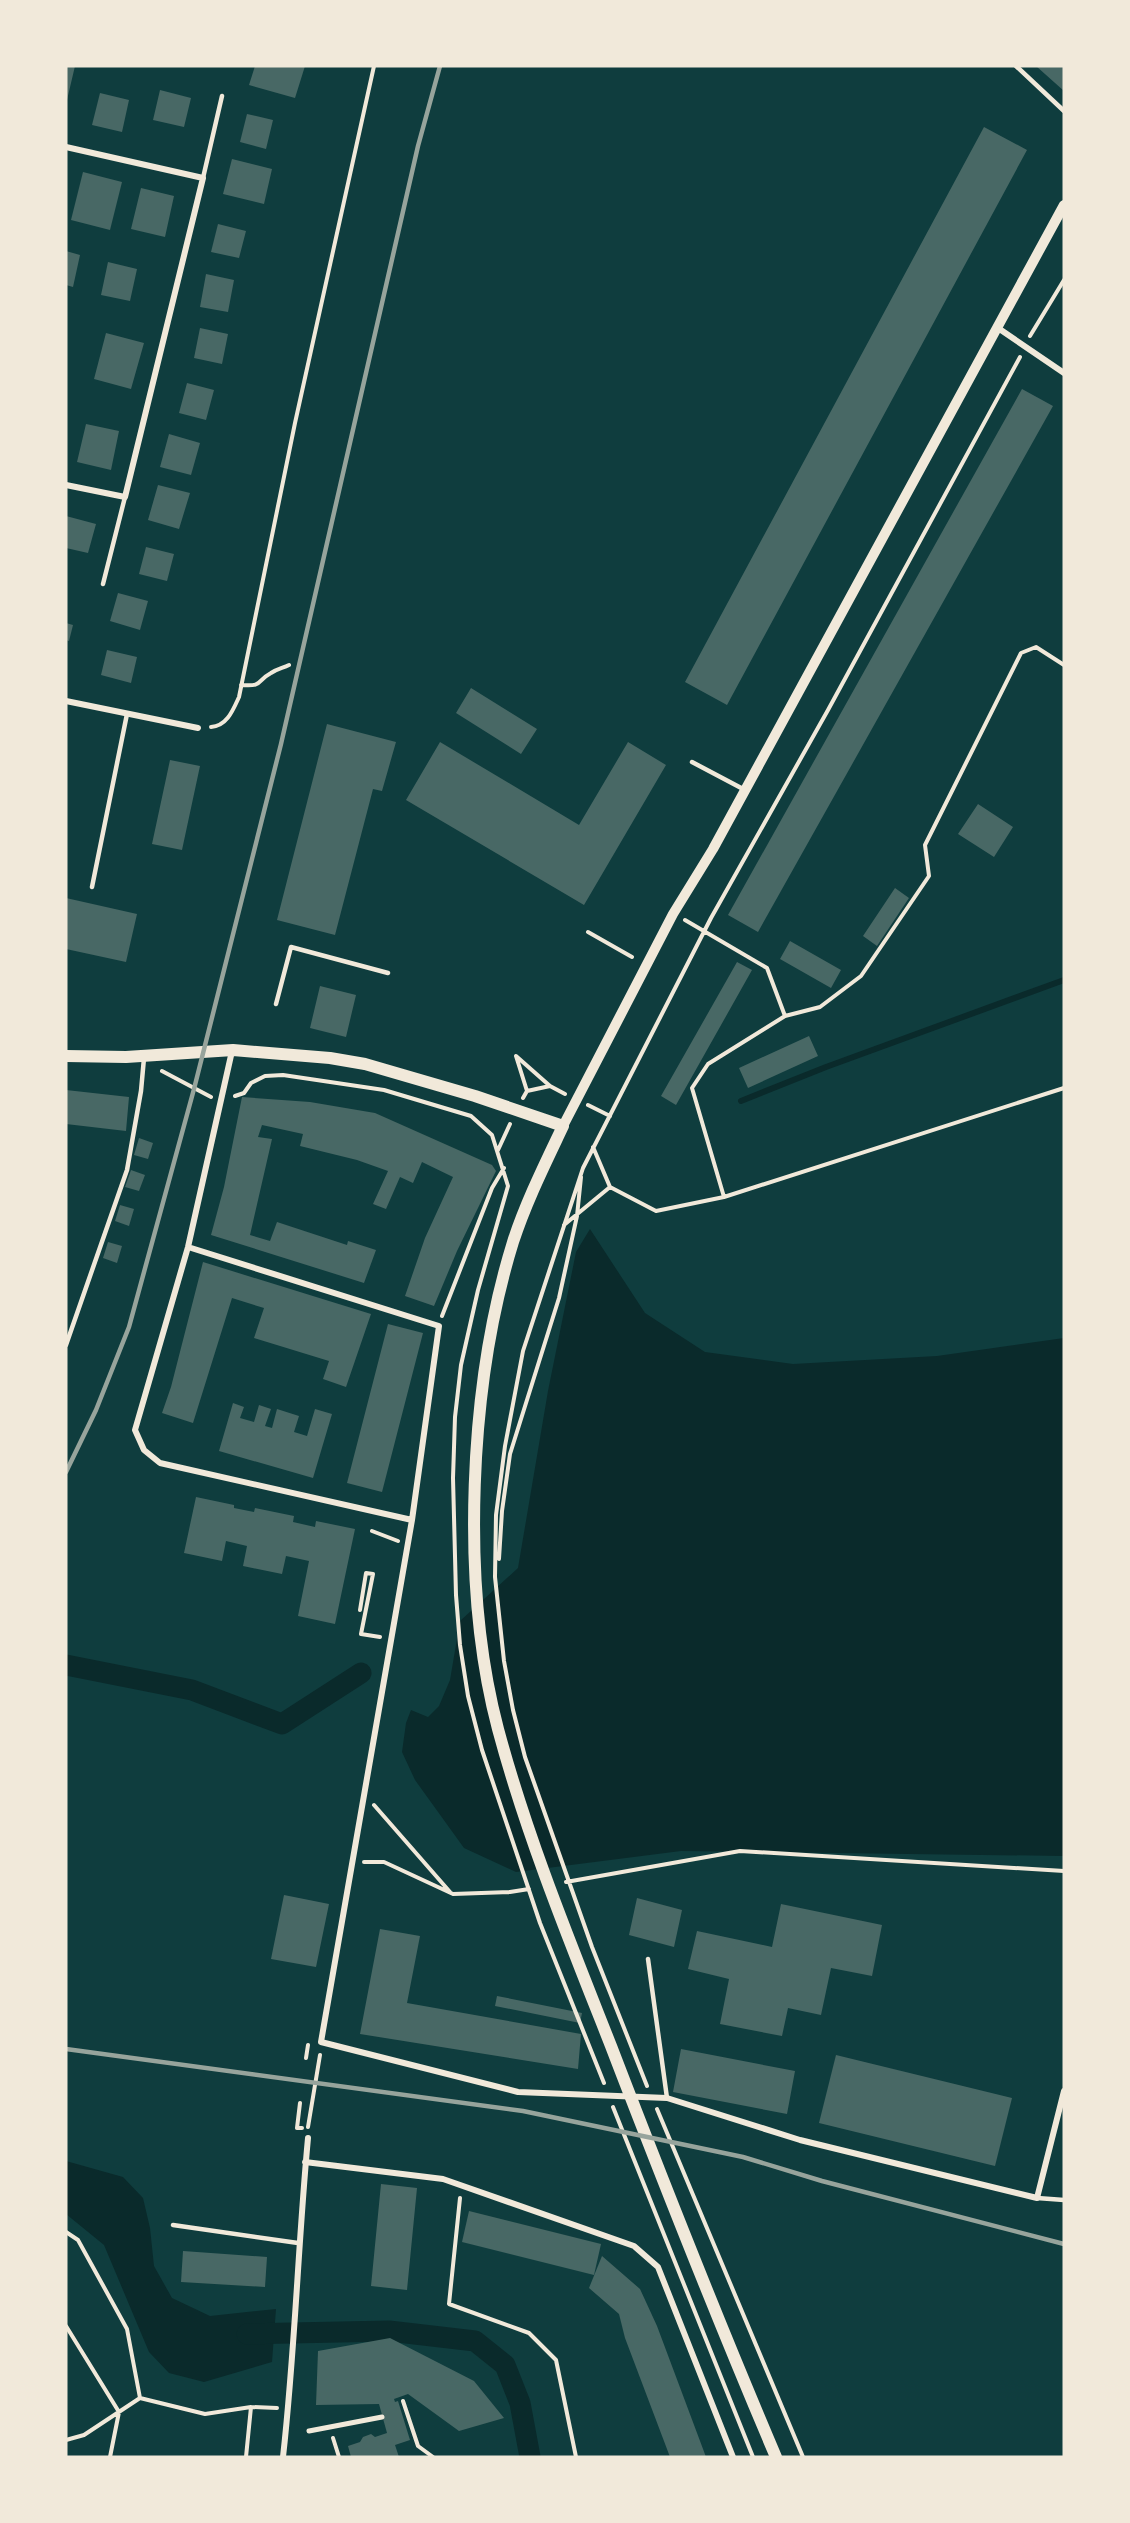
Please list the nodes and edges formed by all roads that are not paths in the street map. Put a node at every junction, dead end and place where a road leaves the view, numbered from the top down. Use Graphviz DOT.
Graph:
graph roads {
  1 [pos="1016,66"];
  2 [pos="222,96"];
  3 [pos="1064,111"];
  4 [pos="66,147"];
  5 [pos="203,178"];
  6 [pos="1064,205"];
  7 [pos="998,328"];
  8 [pos="1064,373"];
  9 [pos="66,485"];
  10 [pos="125,497"];
  11 [pos="104,584"];
  12 [pos="66,701"];
  13 [pos="127,714"];
  14 [pos="198,728"];
  15 [pos="692,762"];
  16 [pos="745,790"];
  17 [pos="92,887"];
  18 [pos="388,973"];
  19 [pos="276,1004"];
  20 [pos="232,1050"];
  21 [pos="144,1055"];
  22 [pos="66,1056"];
  23 [pos="563,1126"];
  24 [pos="188,1247"];
  25 [pos="66,1345"];
  26 [pos="412,1520"];
  27 [pos="648,1959"];
  28 [pos="1064,2091"];
  29 [pos="667,2098"];
  30 [pos="308,2138"];
  31 [pos="305,2162"];
  32 [pos="1037,2198"];
  33 [pos="1064,2200"];
  34 [pos="173,2226"];
  35 [pos="298,2243"];
  36 [pos="382,2417"];
  37 [pos="309,2431"];
  38 [pos="283,2457"];
  39 [pos="733,2457"];
  40 [pos="776,2457"];
  1 -- 3 [label="lane"];
  2 -- 5 [label="lane"];
  4 -- 5 [label="street"];
  5 -- 10 [label="street"];
  6 -- 7 [label="street"];
  7 -- 8 [label="street"];
  7 -- 16 [label="street"];
  9 -- 10 [label="street"];
  10 -- 11 [label="lane"];
  12 -- 13 [label="street"];
  13 -- 14 [label="street"];
  13 -- 17 [label="lane"];
  15 -- 16 [label="lane"];
  16 -- 23 [label="street"];
  18 -- 19 [label="lane"];
  20 -- 21 [label="main road"];
  20 -- 23 [label="main road"];
  20 -- 24 [label="street"];
  21 -- 22 [label="main road"];
  21 -- 25 [label="lane"];
  23 -- 40 [label="main road"];
  24 -- 26 [label="street"];
  24 -- 26 [label="street"];
  26 -- 29 [label="street"];
  27 -- 29 [label="lane"];
  28 -- 32 [label="street"];
  29 -- 32 [label="street"];
  30 -- 31 [label="street"];
  31 -- 35 [label="street"];
  31 -- 39 [label="street"];
  32 -- 33 [label="lane"];
  34 -- 35 [label="lane"];
  35 -- 38 [label="street"];
  36 -- 37 [label="street"];
}
